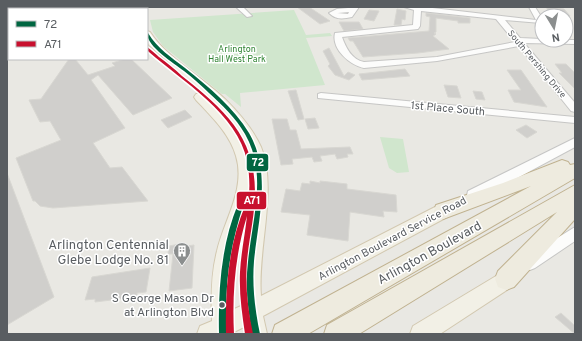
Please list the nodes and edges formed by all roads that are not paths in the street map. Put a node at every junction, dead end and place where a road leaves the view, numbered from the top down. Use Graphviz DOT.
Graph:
graph roads {
  1 [pos="239,7"];
  2 [pos="407,7"];
  3 [pos="532,7"];
  4 [pos="418,8"];
  5 [pos="249,16"];
  6 [pos="499,18"];
  7 [pos="148,36"];
  8 [pos="518,42"];
  9 [pos="575,42"];
  10 [pos="148,48"];
  11 [pos="321,96"];
  12 [pos="575,109"];
  13 [pos="575,120"];
  14 [pos="575,142"];
  15 [pos="575,160"];
  16 [pos="575,170"];
  17 [pos="575,192"];
  18 [pos="575,206"];
  19 [pos="443,211"];
  20 [pos="575,233"];
  21 [pos="506,278"];
  22 [pos="254,324"];
  23 [pos="218,331"];
  24 [pos="284,334"];
  25 [pos="336,334"];
  26 [pos="421,334"];
  1 -- 5 [label="street"];
  2 -- 4 [label="street, South Pershing Drive"];
  3 -- 6 [label="street, South Pershing Drive"];
  4 -- 6 [label="street, South Pershing Drive"];
  4 -- 8 [label="street"];
  6 -- 8 [label="street, South Pershing Drive"];
  7 -- 22 [label="main road"];
  8 -- 9 [label="street"];
  8 -- 12 [label="street, South Pershing Drive"];
  10 -- 23 [label="main road"];
  11 -- 13 [label="street, 1st Place South"];
  14 -- 19 [label="street, Arlington Boulevard Service Road"];
  15 -- 19 [label="highway"];
  16 -- 24 [label="highway, Arlington Boulevard"];
  17 -- 25 [label="highway, Arlington Boulevard"];
  18 -- 21 [label="highway"];
  19 -- 22 [label="main road, Arlington Boulevard Service Road"];
  20 -- 21 [label="street"];
  21 -- 26 [label="main road"];
  22 -- 23 [label="main road, Arlington Boulevard Service Road"];
}
